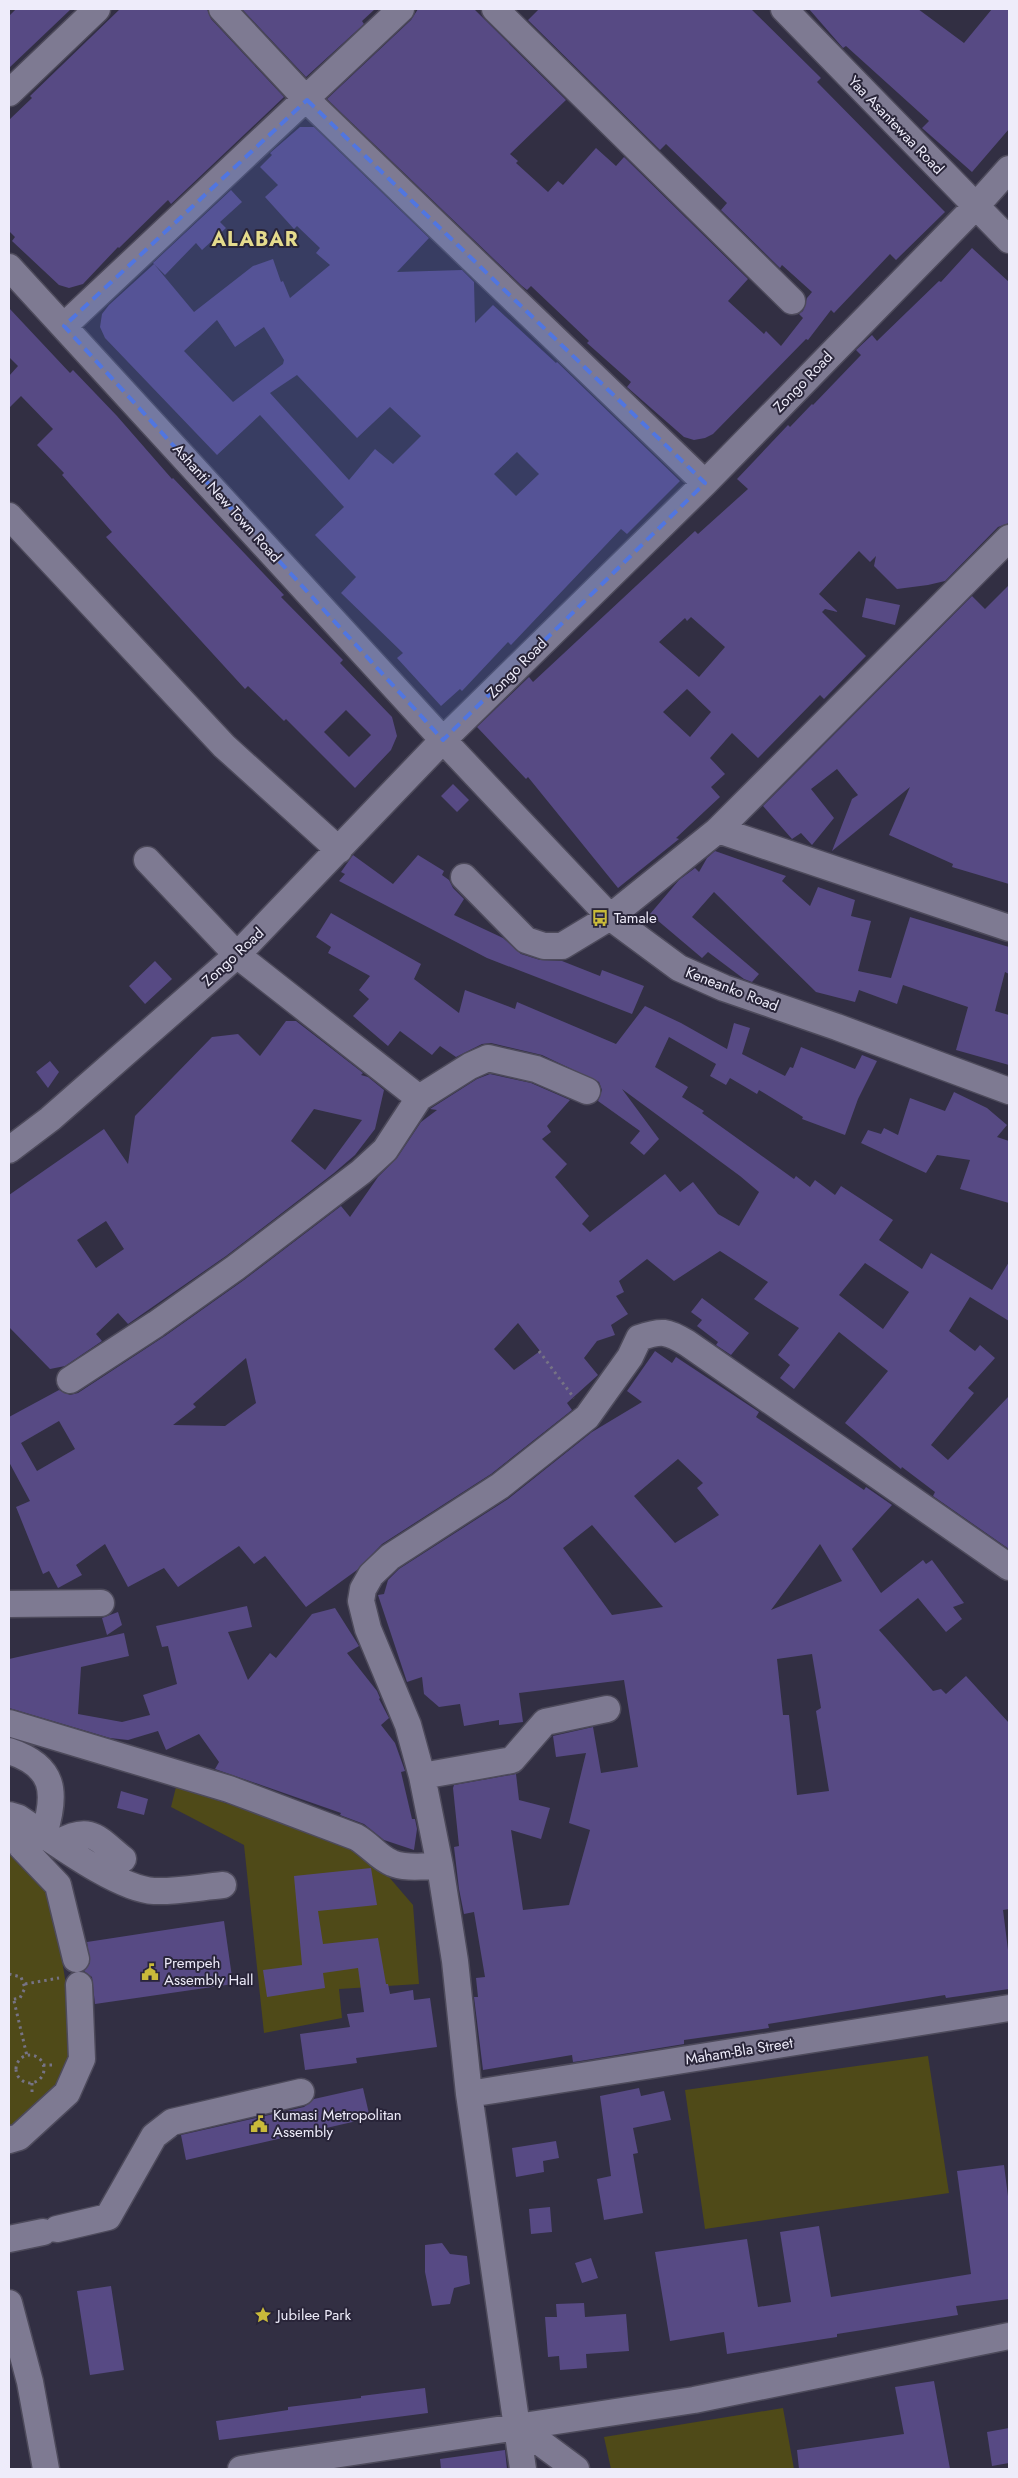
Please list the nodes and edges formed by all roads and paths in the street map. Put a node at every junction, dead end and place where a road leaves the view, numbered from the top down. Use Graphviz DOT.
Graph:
graph roads {
  1 [pos="97,9"];
  2 [pos="222,9"];
  3 [pos="401,9"];
  4 [pos="495,9"];
  5 [pos="784,9"];
  6 [pos="9,94"];
  7 [pos="307,100"];
  8 [pos="1009,169"];
  9 [pos="975,207"];
  10 [pos="1009,240"];
  11 [pos="9,267"];
  12 [pos="792,301"];
  13 [pos="64,326"];
  14 [pos="705,483"];
  15 [pos="9,516"];
  16 [pos="1009,538"];
  17 [pos="444,740"];
  18 [pos="718,830"];
  19 [pos="339,850"];
  20 [pos="147,860"];
  21 [pos="464,877"];
  22 [pos="610,917"];
  23 [pos="1009,928"];
  24 [pos="237,956"];
  25 [pos="587,1091"];
  26 [pos="1009,1092"];
  27 [pos="420,1098"];
  28 [pos="9,1150"];
  29 [pos="539,1351"];
  30 [pos="70,1380"];
  31 [pos="588,1417"];
  32 [pos="1009,1567"];
  33 [pos="101,1603"];
  34 [pos="9,1604"];
  35 [pos="607,1708"];
  36 [pos="9,1723"];
  37 [pos="9,1751"];
  38 [pos="422,1776"];
  39 [pos="9,1815"];
  40 [pos="51,1839"];
  41 [pos="9,1840"];
  42 [pos="124,1860"];
  43 [pos="440,1866"];
  44 [pos="223,1885"];
  45 [pos="9,1973"];
  46 [pos="74,1974"];
  47 [pos="25,1984"];
  48 [pos="9,2000"];
  49 [pos="14,2001"];
  50 [pos="1009,2008"];
  51 [pos="27,2056"];
  52 [pos="301,2092"];
  53 [pos="469,2094"];
  54 [pos="9,2140"];
  55 [pos="9,2239"];
  56 [pos="9,2303"];
  57 [pos="12,2331"];
  58 [pos="1009,2336"];
  59 [pos="518,2426"];
  60 [pos="46,2469"];
  61 [pos="241,2469"];
  62 [pos="523,2469"];
  63 [pos="576,2469"];
  1 -- 6 [label="street"];
  2 -- 7 [label="street"];
  3 -- 7 [label="street"];
  4 -- 12 [label="street"];
  5 -- 9 [label="street, Yaa Asantewaa Road"];
  7 -- 13 [label="street"];
  7 -- 14 [label="street"];
  8 -- 9 [label="street, Zongo Road"];
  9 -- 10 [label="street, Yaa Asantewaa Road"];
  9 -- 14 [label="street, Zongo Road"];
  11 -- 13 [label="street, Ashanti New Town Road"];
  13 -- 17 [label="street, Ashanti New Town Road"];
  14 -- 17 [label="street, Zongo Road"];
  15 -- 19 [label="street"];
  16 -- 18 [label="street"];
  17 -- 19 [label="street, Zongo Road"];
  17 -- 22 [label="street, Keneanko Road"];
  18 -- 22 [label="street"];
  18 -- 23 [label="street"];
  19 -- 24 [label="street, Zongo Road"];
  20 -- 24 [label="street"];
  21 -- 22 [label="street"];
  22 -- 26 [label="street, Keneanko Road"];
  24 -- 27 [label="street"];
  24 -- 28 [label="street, Zongo Road"];
  25 -- 27 [label="street"];
  27 -- 30 [label="street"];
  29 -- 31 [label="path"];
  31 -- 32 [label="street"];
  31 -- 38 [label="street"];
  33 -- 34 [label="street"];
  35 -- 38 [label="street"];
  36 -- 43 [label="street"];
  37 -- 40 [label="street"];
  38 -- 43 [label="street"];
  39 -- 40 [label="street"];
  40 -- 42 [label="street"];
  40 -- 44 [label="street"];
  41 -- 46 [label="street"];
  43 -- 53 [label="street"];
  45 -- 47 [label="path"];
  46 -- 47 [label="path"];
  46 -- 54 [label="street"];
  47 -- 49 [label="path"];
  48 -- 49 [label="path"];
  49 -- 51 [label="path"];
  50 -- 53 [label="street, Maham-Bla Street"];
  51 -- 51 [label="path"];
  52 -- 55 [label="street"];
  53 -- 59 [label="street"];
  56 -- 57 [label="street"];
  57 -- 60 [label="street"];
  58 -- 59 [label="street"];
  59 -- 61 [label="street"];
  59 -- 62 [label="street"];
  59 -- 63 [label="street"];
}
